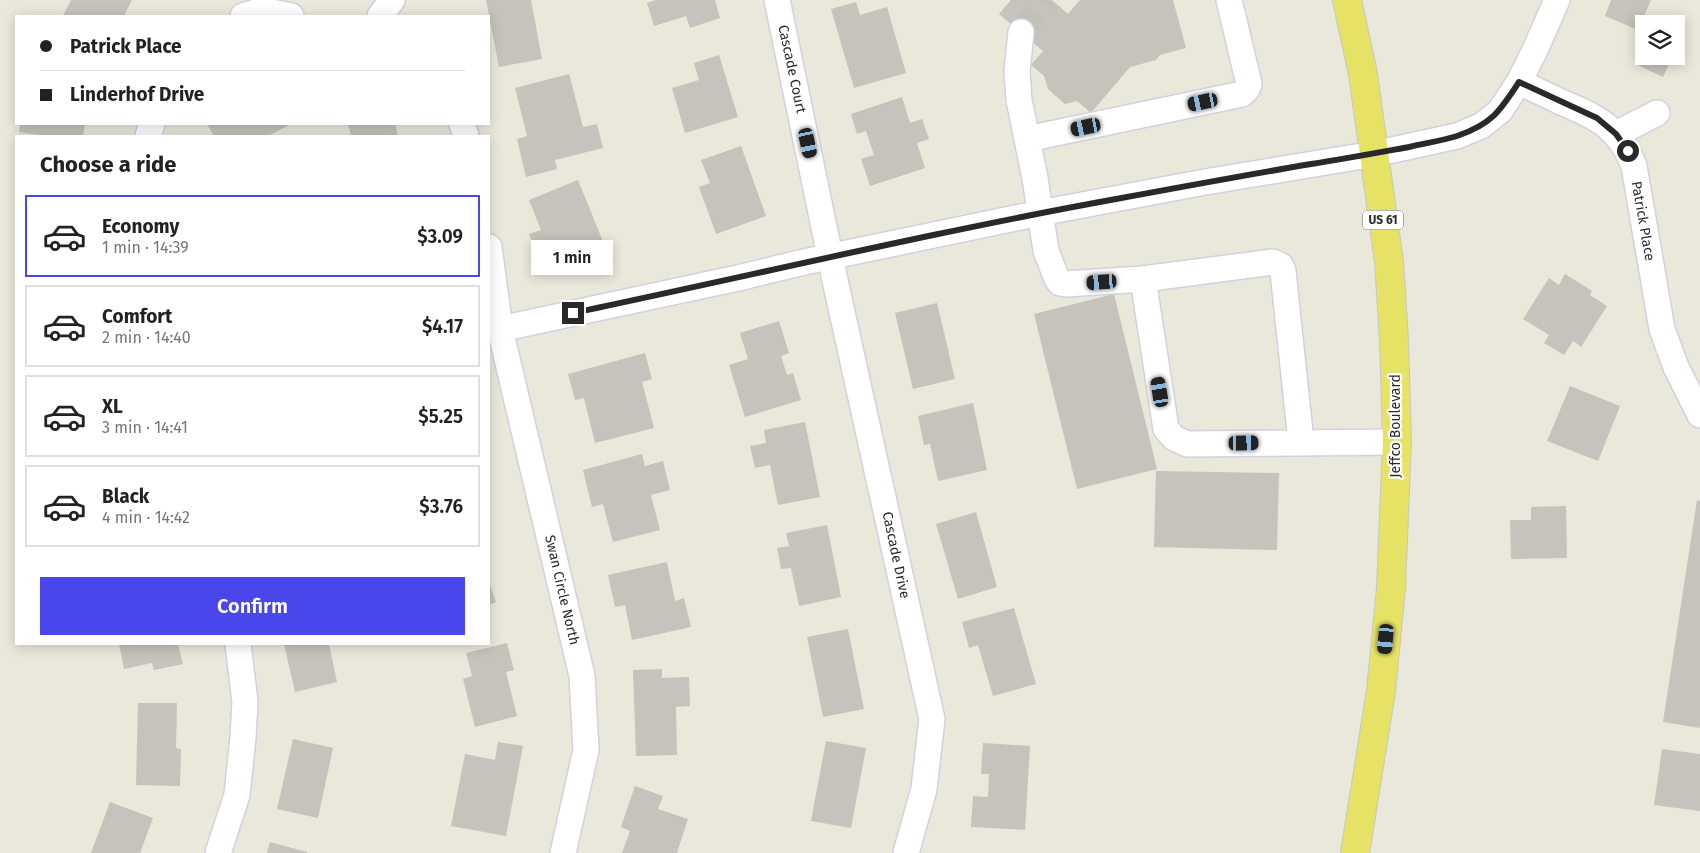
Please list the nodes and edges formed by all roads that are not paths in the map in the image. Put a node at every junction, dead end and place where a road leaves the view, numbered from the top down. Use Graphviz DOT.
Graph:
graph roads {
  1 [pos="392,0"];
  2 [pos="777,0"];
  3 [pos="1229,0"];
  4 [pos="1347,0"];
  5 [pos="1557,0"];
  6 [pos="246,15"];
  7 [pos="286,15"];
  8 [pos="381,15"];
  9 [pos="1021,32"];
  10 [pos="1519,82"];
  11 [pos="1656,113"];
  12 [pos="1616,134"];
  13 [pos="1027,140"];
  14 [pos="1374,154"];
  15 [pos="1040,213"];
  16 [pos="490,254"];
  17 [pos="831,256"];
  18 [pos="1143,279"];
  19 [pos="500,329"];
  20 [pos="1700,415"];
  21 [pos="1300,442"];
  22 [pos="1397,442"];
  23 [pos="238,645"];
  24 [pos="218,853"];
  25 [pos="562,853"];
  26 [pos="906,853"];
  27 [pos="1355,853"];
  1 -- 8 [label="street"];
  2 -- 17 [label="street, Cascade Court"];
  3 -- 13 [label="street"];
  4 -- 14 [label="main road, Jeffco Boulevard / US 61"];
  5 -- 10 [label="street"];
  6 -- 7 [label="street"];
  9 -- 13 [label="street"];
  10 -- 12 [label="street, Patrick Place"];
  10 -- 14 [label="street"];
  11 -- 12 [label="street"];
  12 -- 20 [label="street, Patrick Place"];
  13 -- 15 [label="street"];
  14 -- 15 [label="street"];
  14 -- 22 [label="main road, Jeffco Boulevard / US 61"];
  15 -- 17 [label="street"];
  15 -- 18 [label="street"];
  16 -- 19 [label="street, Swan Circle North"];
  17 -- 19 [label="street"];
  17 -- 26 [label="street, Cascade Drive"];
  18 -- 21 [label="street"];
  18 -- 21 [label="street"];
  19 -- 25 [label="street, Swan Circle North"];
  21 -- 22 [label="street"];
  22 -- 27 [label="main road, Jeffco Boulevard / US 61"];
  23 -- 24 [label="street"];
}
